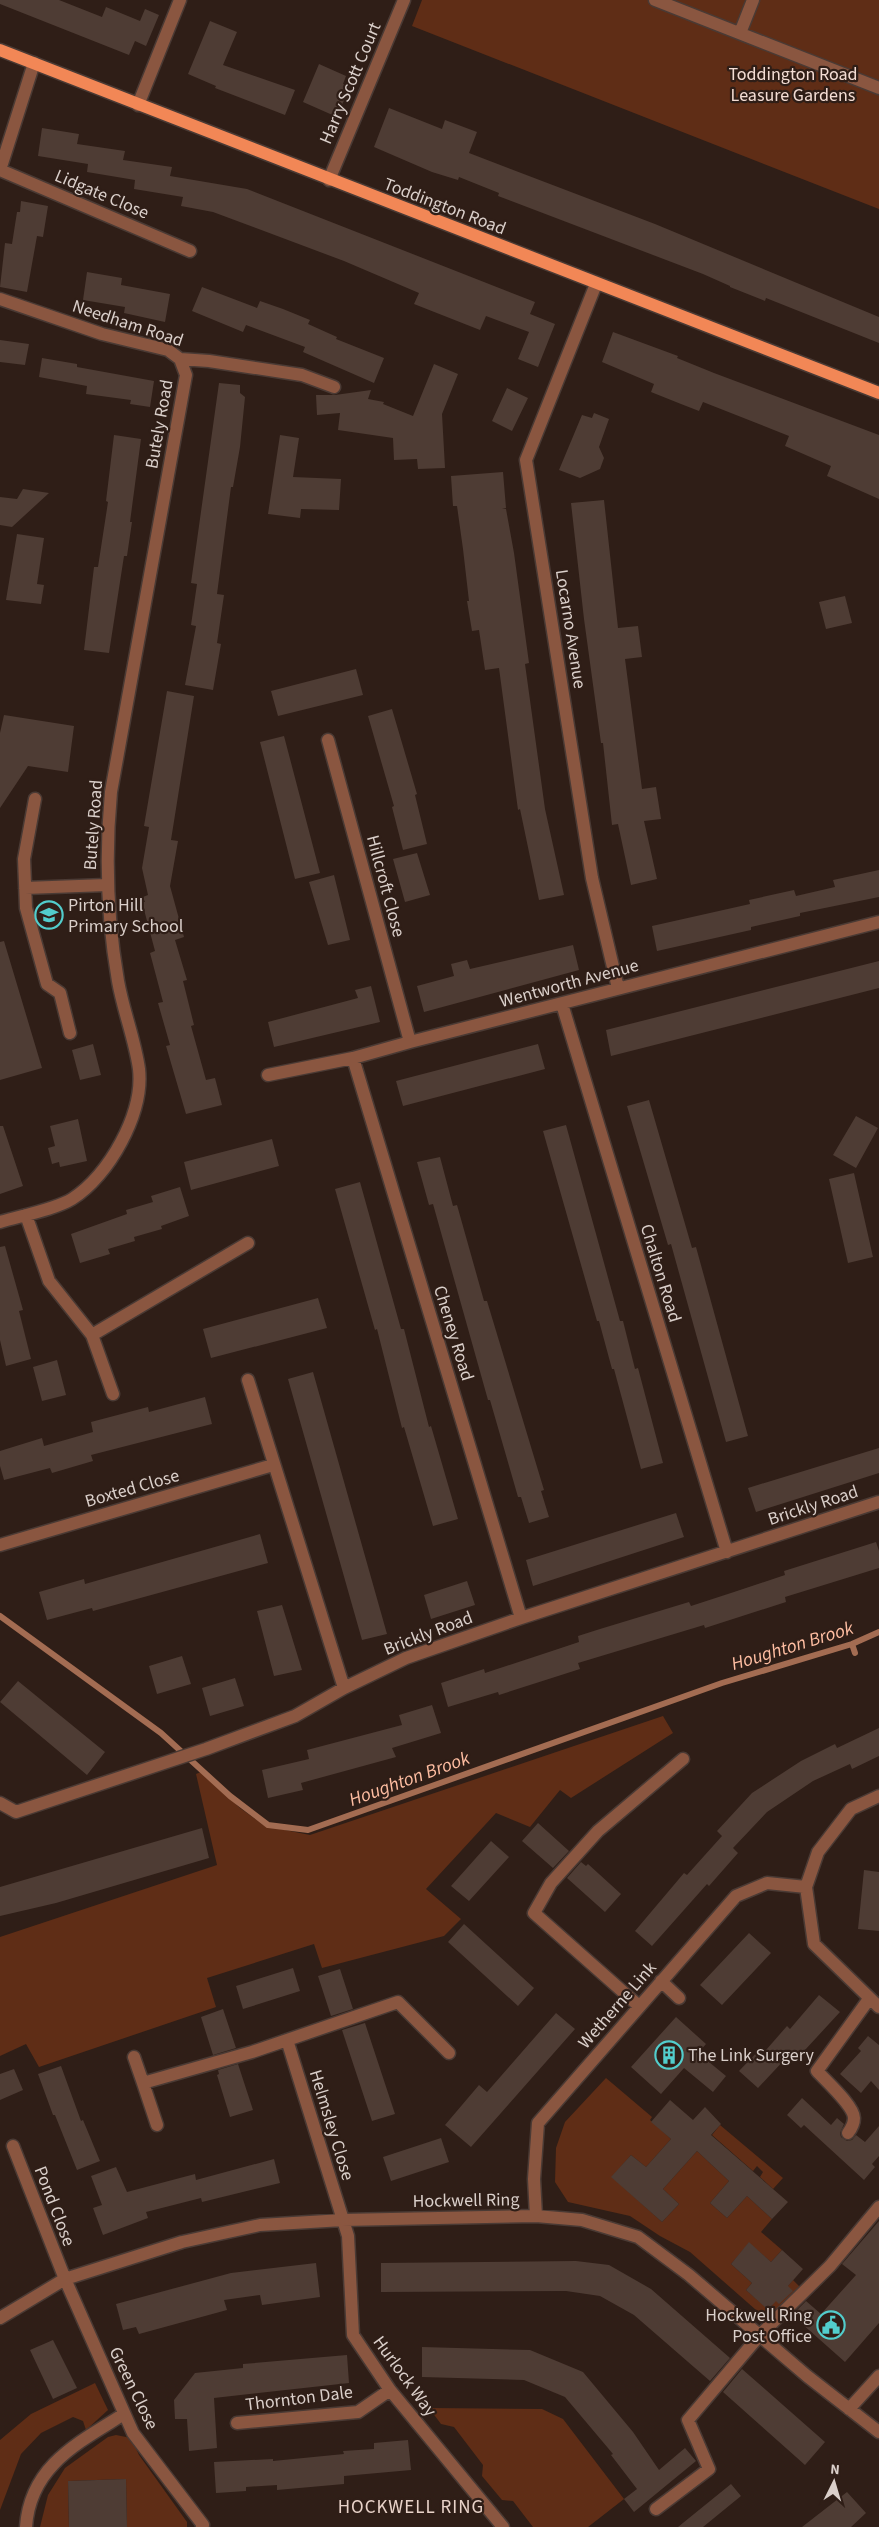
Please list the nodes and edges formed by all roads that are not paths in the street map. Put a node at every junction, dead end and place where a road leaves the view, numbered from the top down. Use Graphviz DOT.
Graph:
graph roads {
  1 [pos="180,0"];
  2 [pos="404,0"];
  3 [pos="655,0"];
  4 [pos="754,0"];
  5 [pos="740,33"];
  6 [pos="0,50"];
  7 [pos="34,63"];
  8 [pos="879,88"];
  9 [pos="138,105"];
  10 [pos="0,170"];
  11 [pos="329,180"];
  12 [pos="190,251"];
  13 [pos="596,284"];
  14 [pos="0,299"];
  15 [pos="180,359"];
  16 [pos="334,387"];
  17 [pos="879,394"];
  18 [pos="328,740"];
  19 [pos="35,799"];
  20 [pos="106,885"];
  21 [pos="25,888"];
  22 [pos="879,922"];
  23 [pos="618,988"];
  24 [pos="562,1004"];
  25 [pos="70,1033"];
  26 [pos="410,1042"];
  27 [pos="353,1058"];
  28 [pos="268,1075"];
  29 [pos="26,1215"];
  30 [pos="0,1222"];
  31 [pos="248,1243"];
  32 [pos="92,1335"];
  33 [pos="248,1380"];
  34 [pos="113,1394"];
  35 [pos="273,1465"];
  36 [pos="879,1502"];
  37 [pos="0,1546"];
  38 [pos="727,1552"];
  39 [pos="521,1618"];
  40 [pos="344,1688"];
  41 [pos="683,1759"];
  42 [pos="879,1796"];
  43 [pos="0,1803"];
  44 [pos="806,1887"];
  45 [pos="661,1981"];
  46 [pos="679,1998"];
  47 [pos="869,1999"];
  48 [pos="639,2006"];
  49 [pos="879,2008"];
  50 [pos="287,2040"];
  51 [pos="449,2053"];
  52 [pos="134,2057"];
  53 [pos="143,2083"];
  54 [pos="156,2125"];
  55 [pos="848,2133"];
  56 [pos="13,2146"];
  57 [pos="879,2207"];
  58 [pos="536,2216"];
  59 [pos="343,2220"];
  60 [pos="65,2279"];
  61 [pos="0,2318"];
  62 [pos="759,2336"];
  63 [pos="879,2376"];
  64 [pos="390,2390"];
  65 [pos="849,2409"];
  66 [pos="124,2414"];
  67 [pos="237,2423"];
  68 [pos="879,2432"];
  69 [pos="656,2509"];
  70 [pos="26,2527"];
  71 [pos="202,2527"];
  72 [pos="503,2527"];
  1 -- 9 [label="street"];
  2 -- 11 [label="street, Harry Scott Court"];
  3 -- 5 [label="street"];
  4 -- 5 [label="street"];
  5 -- 8 [label="street"];
  6 -- 7 [label="main road, Toddington Road"];
  7 -- 9 [label="main road, Toddington Road"];
  7 -- 10 [label="street"];
  9 -- 11 [label="main road, Toddington Road"];
  10 -- 12 [label="street, Lidgate Close"];
  11 -- 13 [label="main road, Toddington Road"];
  13 -- 17 [label="main road, Toddington Road"];
  13 -- 23 [label="street, Locarno Avenue"];
  14 -- 15 [label="street, Needham Road"];
  15 -- 16 [label="street, Needham Road"];
  15 -- 20 [label="street, Butely Road"];
  18 -- 26 [label="street, Hillcroft Close"];
  19 -- 21 [label="street"];
  20 -- 21 [label="street"];
  20 -- 29 [label="street, Butely Road"];
  21 -- 25 [label="street"];
  22 -- 23 [label="street, Wentworth Avenue"];
  23 -- 24 [label="street, Wentworth Avenue"];
  24 -- 26 [label="street, Wentworth Avenue"];
  24 -- 38 [label="street, Chalton Road"];
  26 -- 27 [label="street, Wentworth Avenue"];
  27 -- 28 [label="street, Wentworth Avenue"];
  27 -- 39 [label="street, Cheney Road"];
  29 -- 30 [label="street, Butely Road"];
  29 -- 32 [label="street"];
  31 -- 32 [label="street"];
  32 -- 34 [label="street"];
  33 -- 35 [label="street"];
  35 -- 37 [label="street, Boxted Close"];
  35 -- 40 [label="street"];
  36 -- 38 [label="street, Brickly Road"];
  38 -- 39 [label="street, Brickly Road"];
  39 -- 40 [label="street, Brickly Road"];
  40 -- 43 [label="street, Brickly Road"];
  41 -- 48 [label="street"];
  42 -- 44 [label="street"];
  44 -- 45 [label="street, Wetherne Link"];
  44 -- 47 [label="street"];
  45 -- 46 [label="street"];
  45 -- 48 [label="street, Wetherne Link"];
  47 -- 49 [label="street"];
  47 -- 55 [label="street"];
  48 -- 58 [label="street, Wetherne Link"];
  50 -- 51 [label="street"];
  50 -- 53 [label="street"];
  50 -- 59 [label="street, Helmsley Close"];
  52 -- 53 [label="street"];
  53 -- 54 [label="street"];
  56 -- 60 [label="street, Pond Close"];
  57 -- 62 [label="street"];
  58 -- 59 [label="street, Hockwell Ring"];
  58 -- 62 [label="street, Hockwell Ring"];
  59 -- 60 [label="street, Hockwell Ring"];
  59 -- 64 [label="street, Hurlock Way"];
  60 -- 61 [label="street, Hockwell Ring"];
  60 -- 66 [label="street, Green Close"];
  62 -- 65 [label="street, Hockwell Ring"];
  62 -- 69 [label="street"];
  63 -- 65 [label="street"];
  64 -- 67 [label="street, Thornton Dale"];
  64 -- 72 [label="street, Hurlock Way"];
  65 -- 68 [label="street, Hockwell Ring"];
  66 -- 70 [label="street"];
  66 -- 71 [label="street, Green Close"];
}
